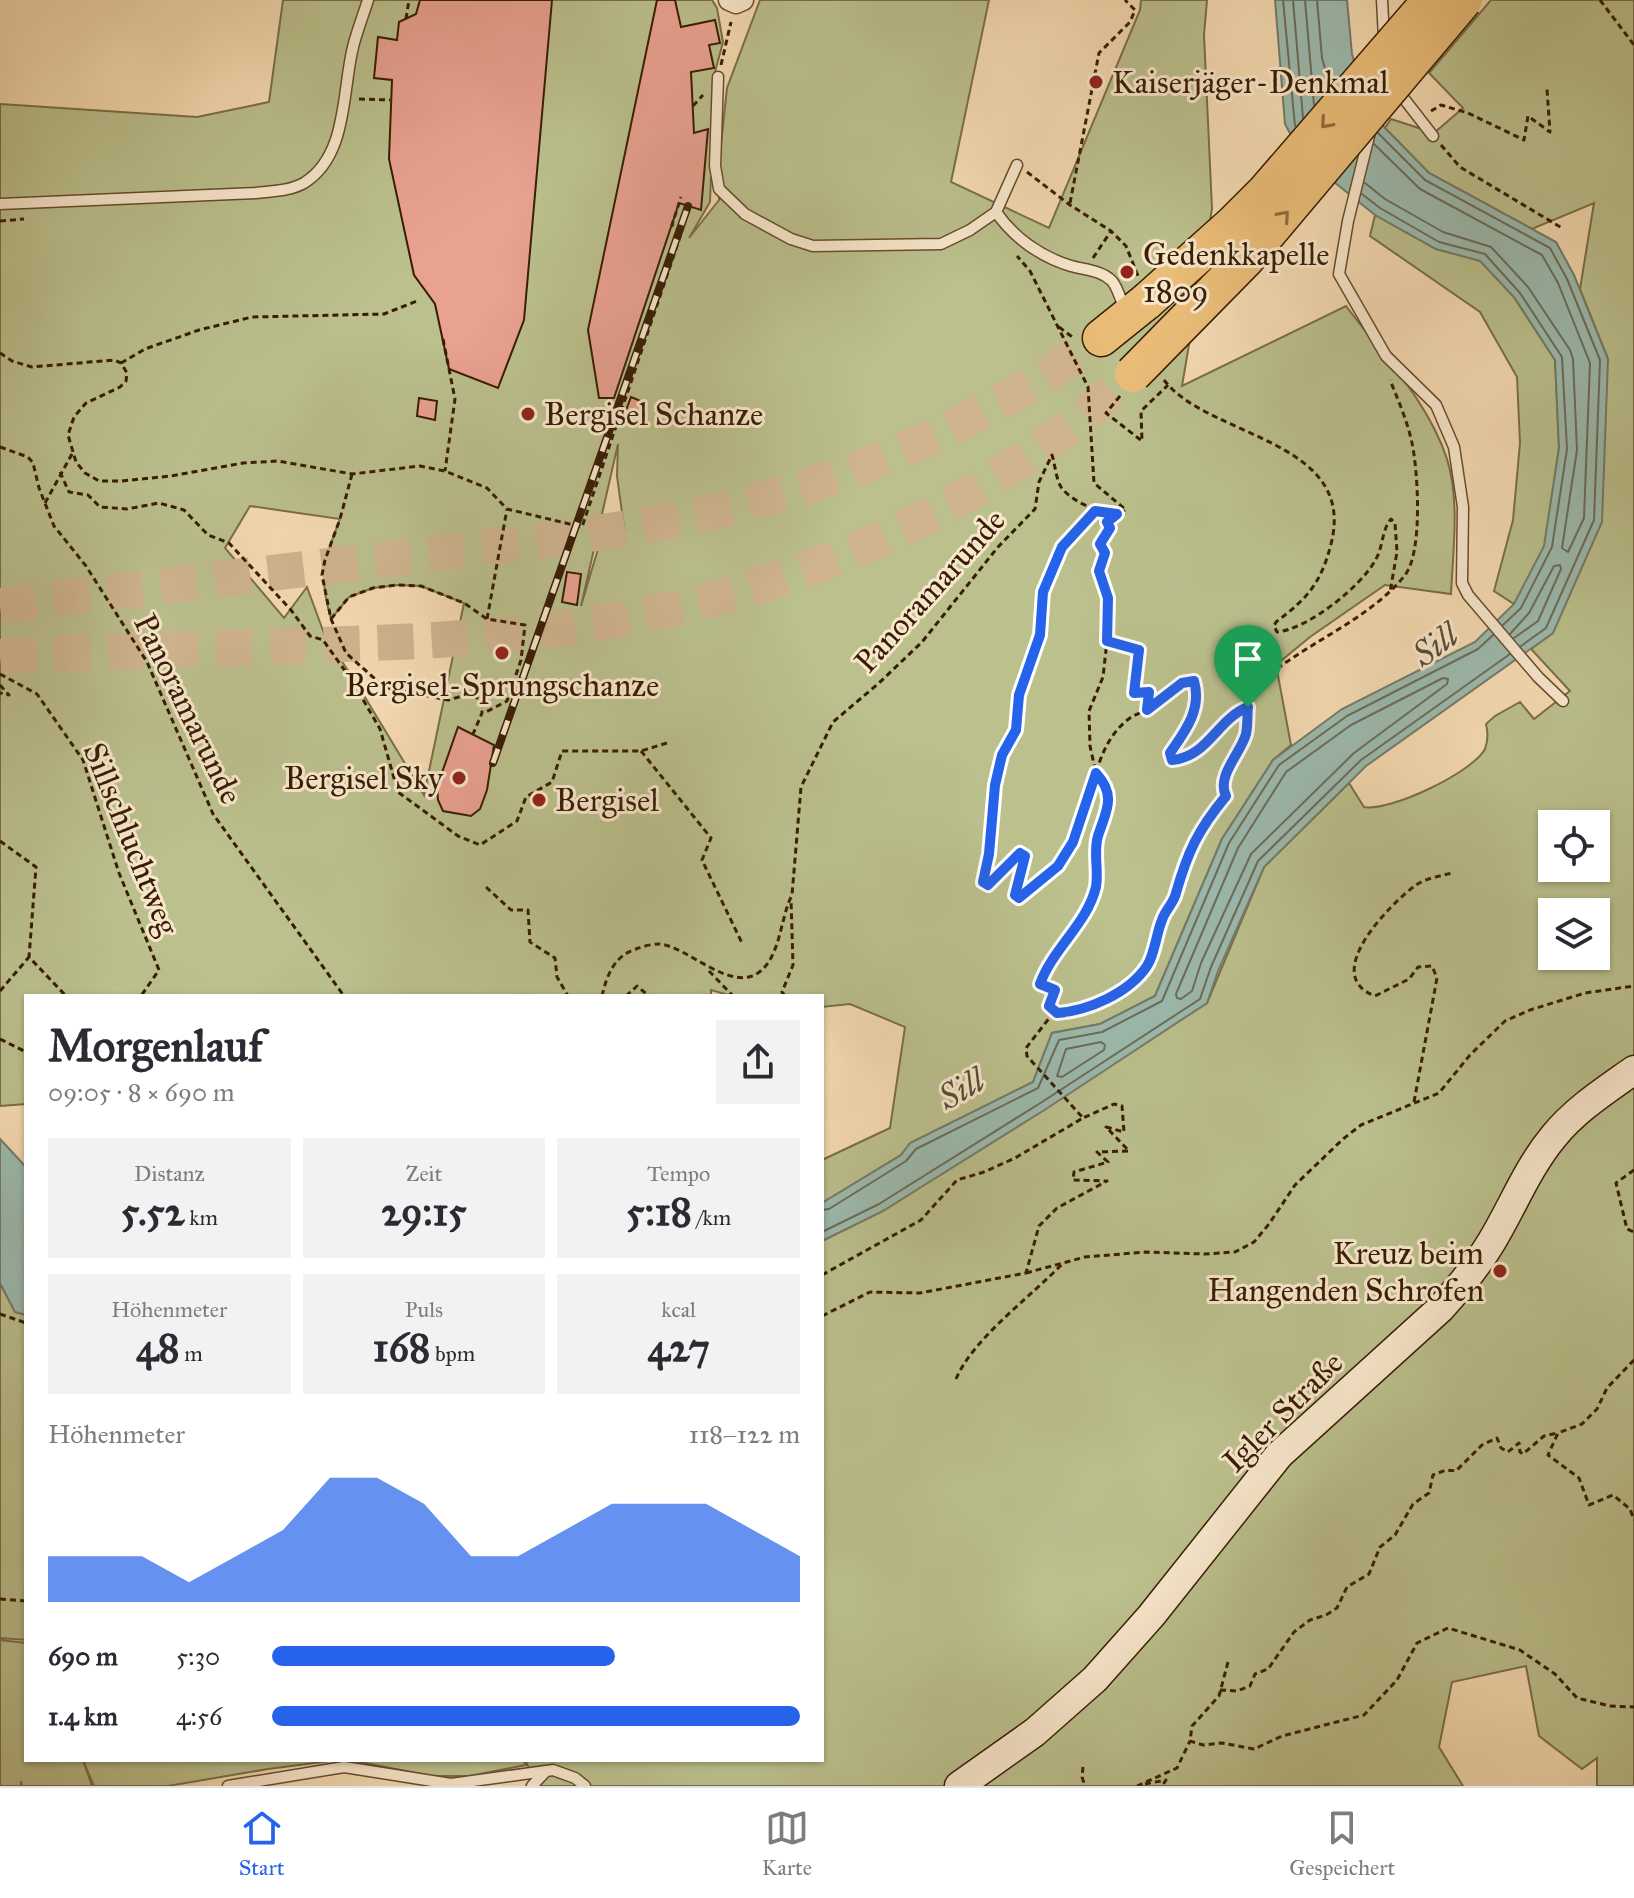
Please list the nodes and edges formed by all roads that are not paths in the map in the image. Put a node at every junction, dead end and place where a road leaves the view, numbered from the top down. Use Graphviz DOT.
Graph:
graph roads {
  1 [pos="368,0"];
  2 [pos="1382,0"];
  3 [pos="1431,0"];
  4 [pos="1464,0"];
  5 [pos="718,77"];
  6 [pos="1383,78"];
  7 [pos="1433,136"];
  8 [pos="1017,165"];
  9 [pos="0,204"];
  10 [pos="999,217"];
  11 [pos="1125,318"];
  12 [pos="1133,374"];
  13 [pos="1563,701"];
  14 [pos="1634,1070"];
  15 [pos="546,1771"];
  16 [pos="408,1782"];
  17 [pos="228,1786"];
  18 [pos="532,1786"];
  19 [pos="585,1786"];
  20 [pos="959,1786"];
  1 -- 9 [label="lane"];
  2 -- 7 [label="lane"];
  3 -- 11 [label="highway, one-way, bridge"];
  12 -- 4 [label="highway, one-way, bridge"];
  5 -- 10 [label="lane"];
  6 -- 13 [label="lane"];
  8 -- 10 [label="lane"];
  10 -- 11 [label="lane"];
  14 -- 20 [label="main road, Igler Straße"];
  15 -- 16 [label="lane"];
  15 -- 18 [label="lane"];
  15 -- 19 [label="lane"];
  16 -- 17 [label="lane"];
}
